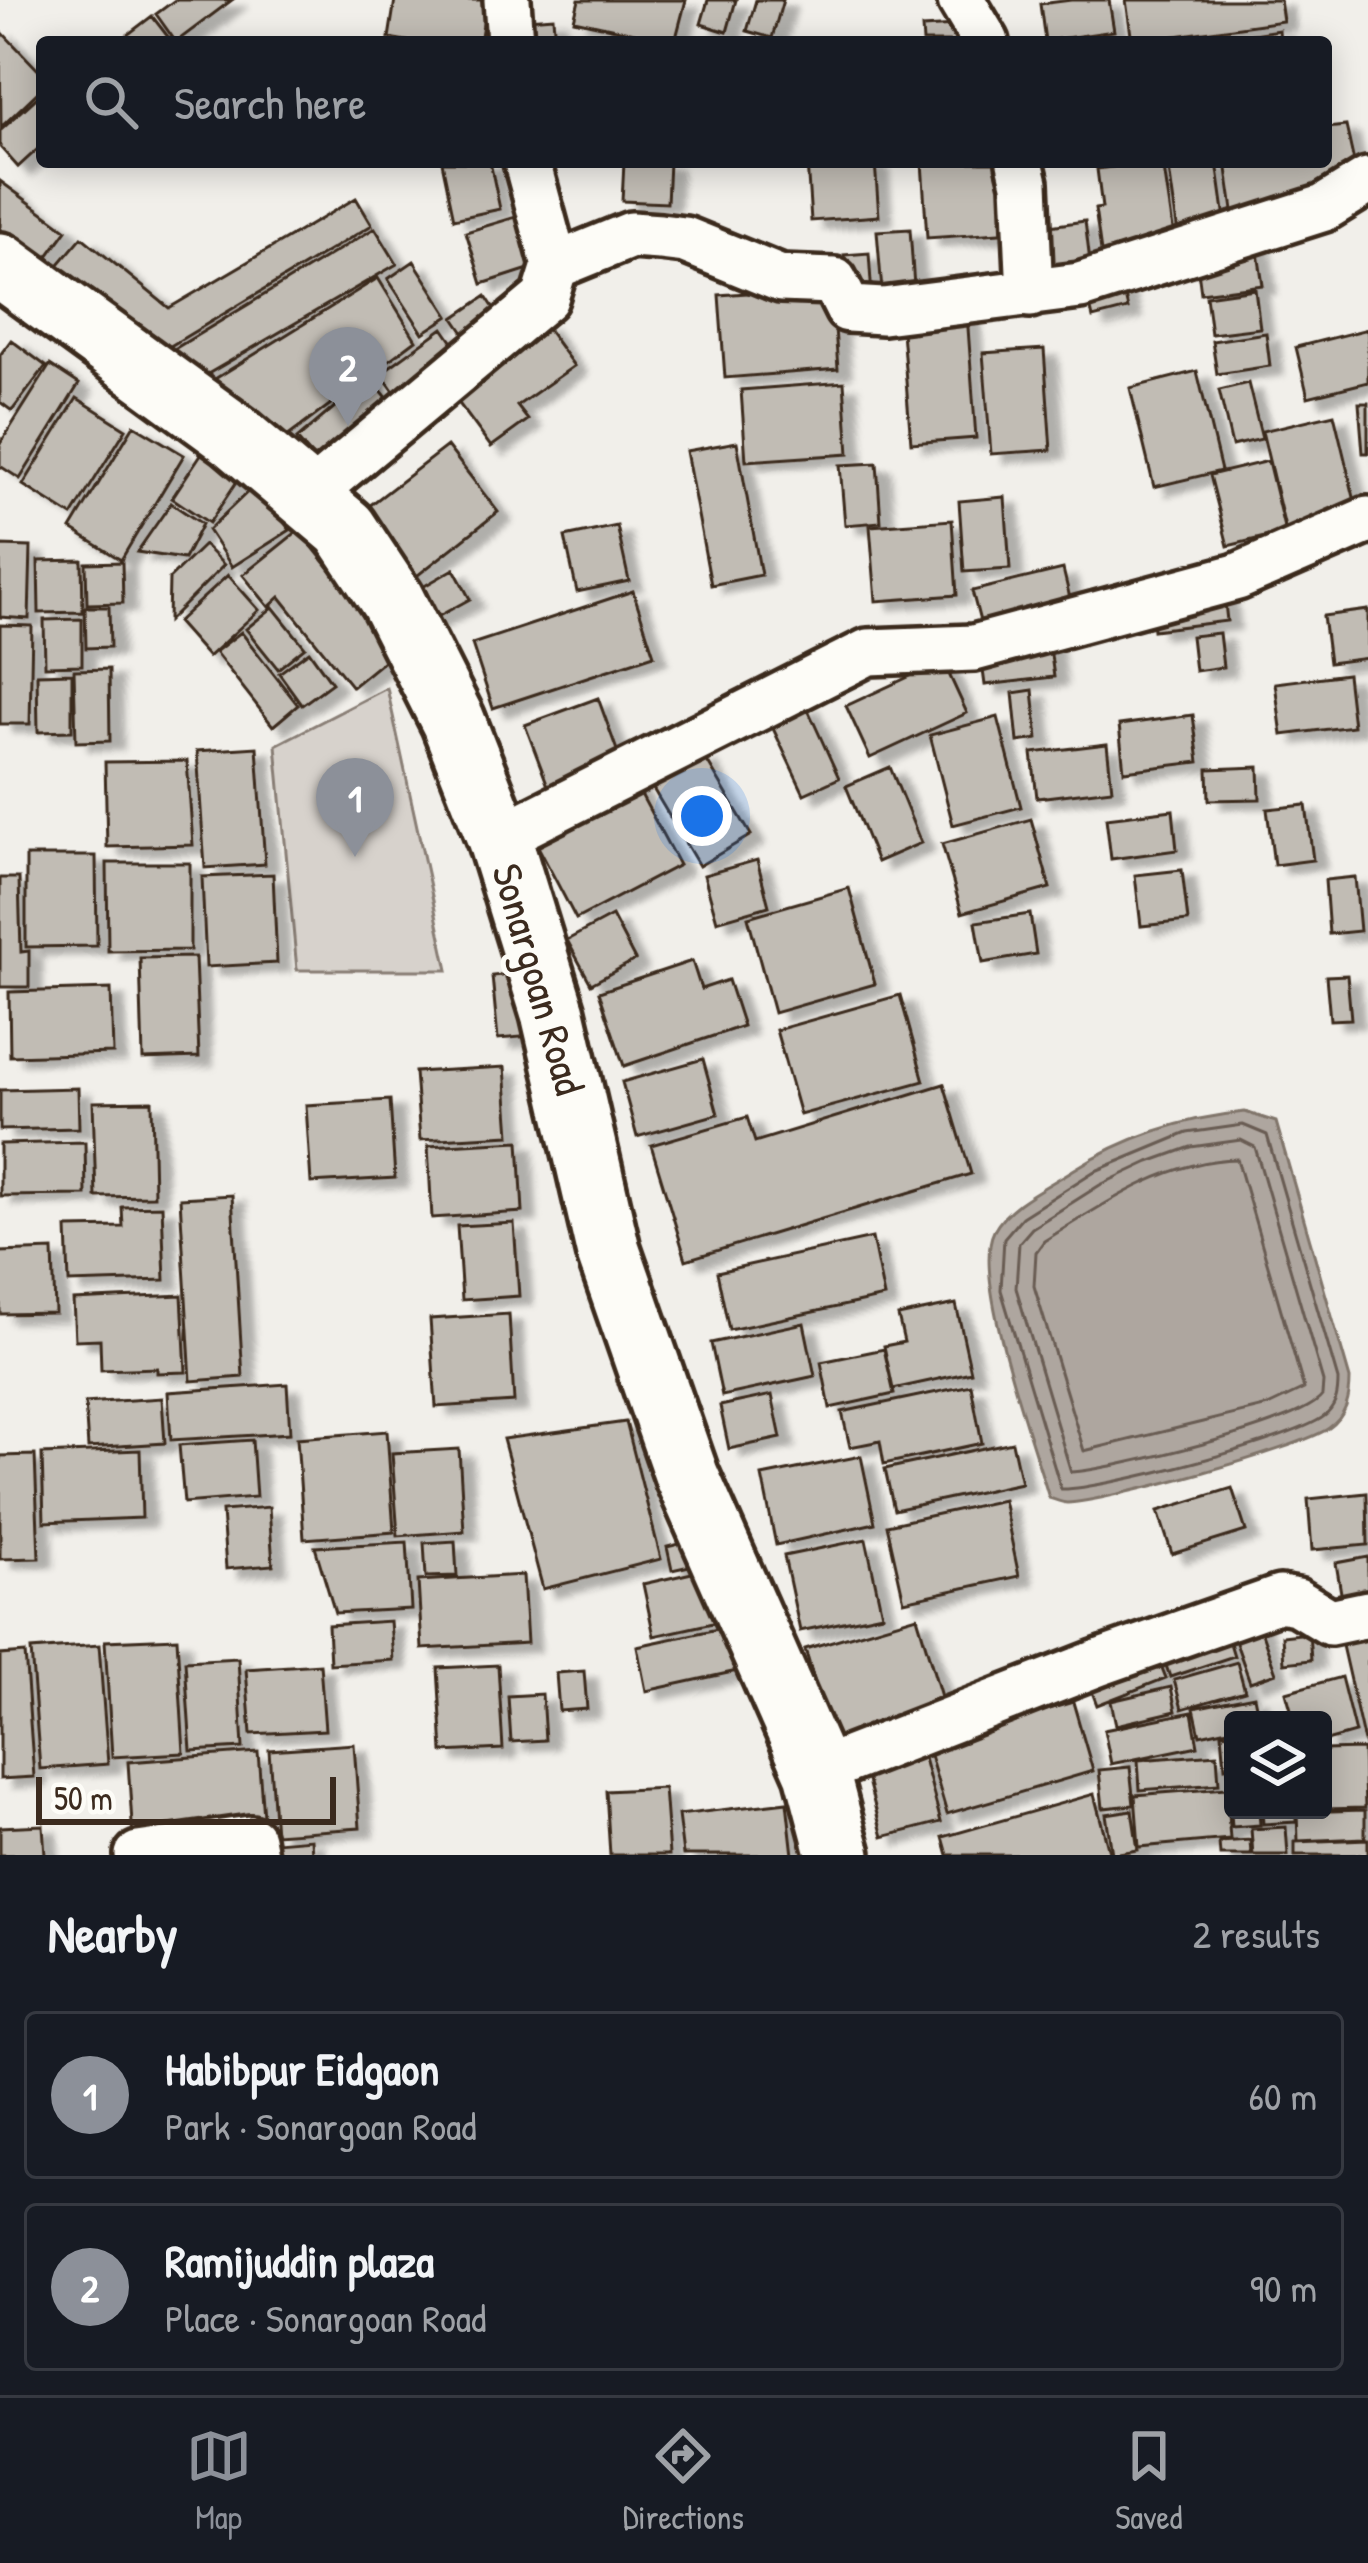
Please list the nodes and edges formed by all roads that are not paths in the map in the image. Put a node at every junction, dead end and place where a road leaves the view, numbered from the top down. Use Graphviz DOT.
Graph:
graph roads {
  1 [pos="507,0"];
  2 [pos="962,0"];
  3 [pos="510,36"];
  4 [pos="983,36"];
  5 [pos="529,168"];
  6 [pos="1021,168"];
  7 [pos="1368,181"];
  8 [pos="0,265"];
  9 [pos="555,266"];
  10 [pos="1030,294"];
  11 [pos="307,497"];
  12 [pos="1367,528"];
  13 [pos="499,838"];
  14 [pos="1368,1614"];
  15 [pos="817,1772"];
  16 [pos="138,1855"];
  17 [pos="254,1855"];
  18 [pos="838,1855"];
  1 -- 3 [label="street"];
  2 -- 4 [label="street"];
  5 -- 9 [label="street"];
  6 -- 10 [label="street"];
  7 -- 10 [label="street"];
  8 -- 11 [label="main road, Sonargoan Road"];
  9 -- 10 [label="street"];
  9 -- 11 [label="street"];
  11 -- 13 [label="main road, Sonargoan Road"];
  12 -- 13 [label="street"];
  13 -- 15 [label="main road, Sonargoan Road"];
  14 -- 15 [label="street"];
  15 -- 18 [label="main road, Sonargoan Road"];
  16 -- 17 [label="street"];
}
